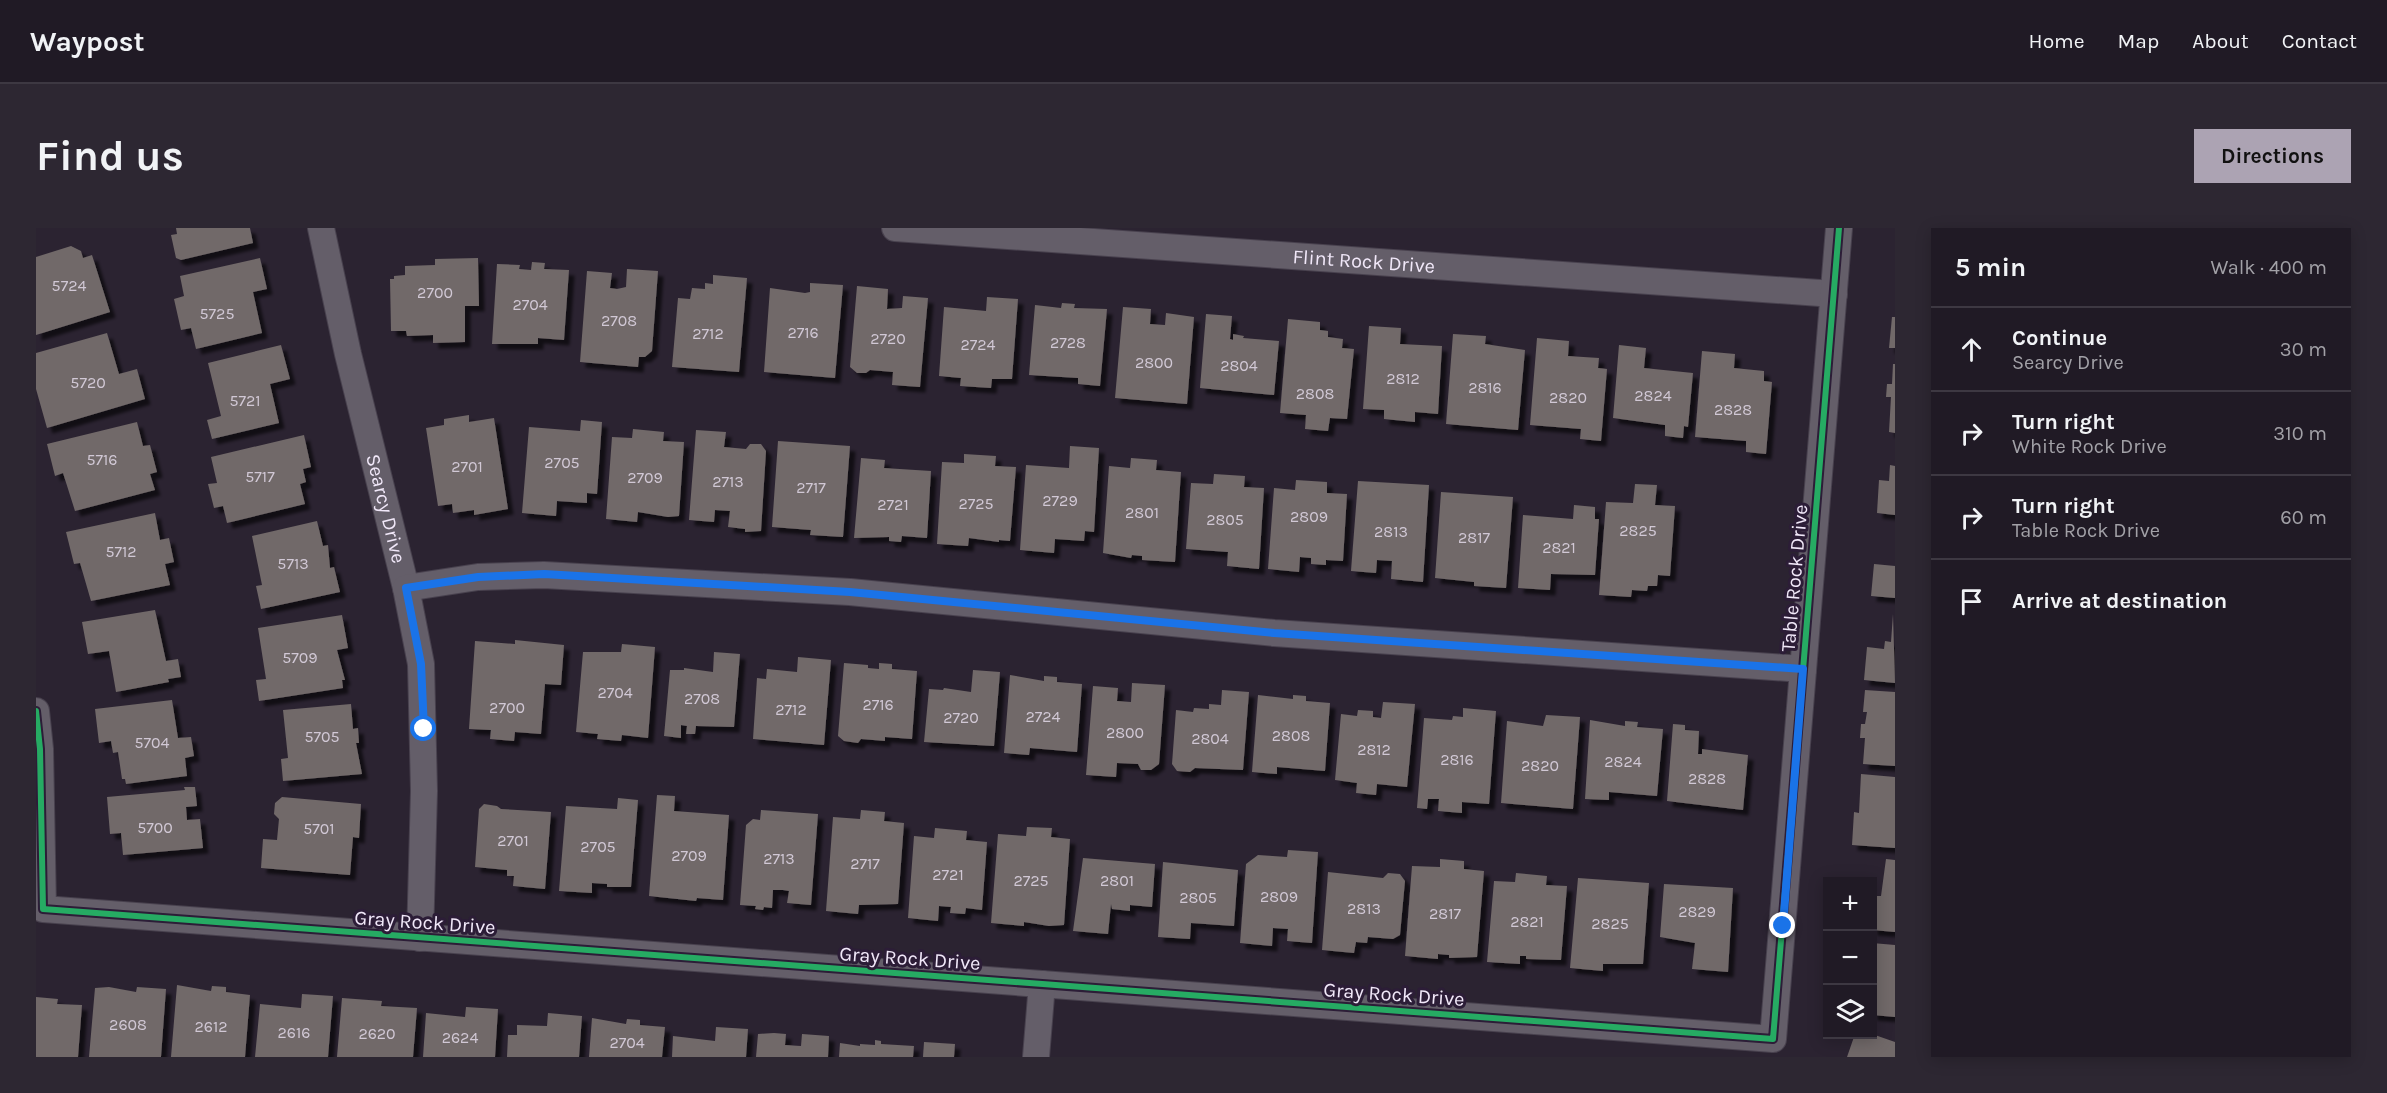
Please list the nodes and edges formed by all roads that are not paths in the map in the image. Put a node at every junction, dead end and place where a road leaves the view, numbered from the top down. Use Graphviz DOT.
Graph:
graph roads {
  1 [pos="321,228"];
  2 [pos="894,228"];
  3 [pos="1839,228"];
  4 [pos="1834,294"];
  5 [pos="406,588"];
  6 [pos="1803,669"];
  7 [pos="36,711"];
  8 [pos="420,938"];
  9 [pos="1042,984"];
  10 [pos="1773,1039"];
  11 [pos="1036,1057"];
  1 -- 5 [label="street, Searcy Drive"];
  2 -- 4 [label="street, Flint Rock Drive"];
  3 -- 4 [label="street, Table Rock Drive"];
  4 -- 6 [label="street, Table Rock Drive"];
  5 -- 6 [label="street"];
  5 -- 8 [label="street, Searcy Drive"];
  6 -- 10 [label="street, Table Rock Drive"];
  7 -- 8 [label="street, Gray Rock Drive"];
  8 -- 9 [label="street, Gray Rock Drive"];
  9 -- 10 [label="street, Gray Rock Drive"];
  9 -- 11 [label="street"];
}
